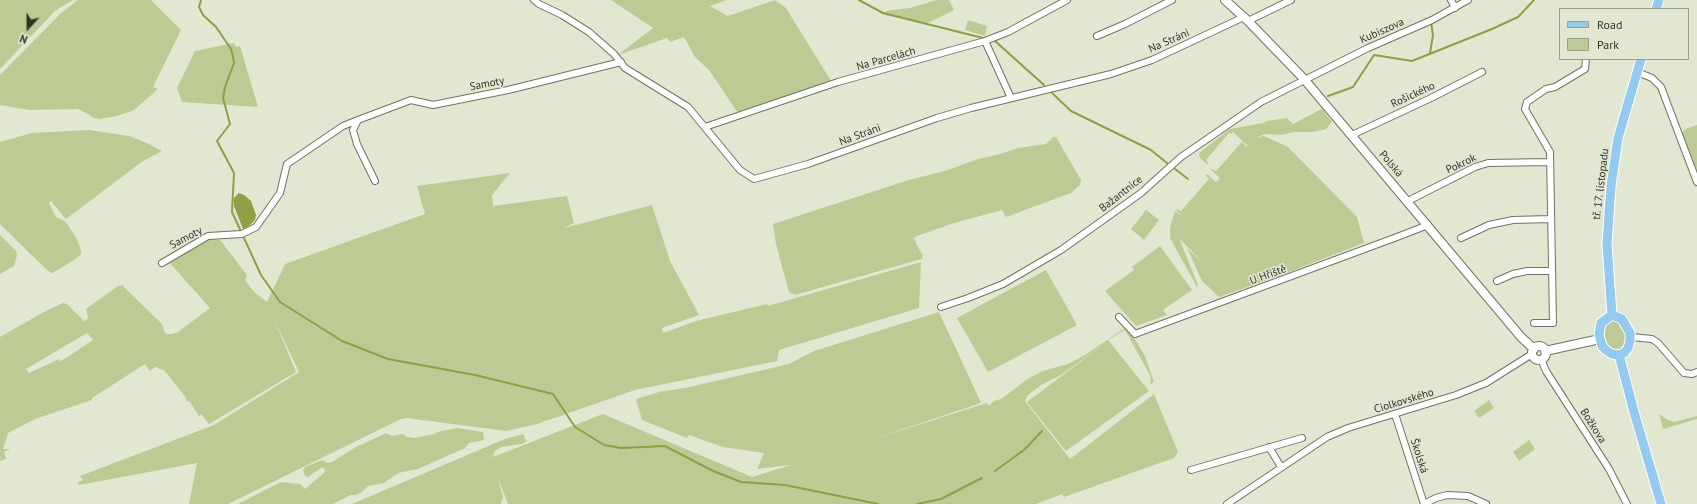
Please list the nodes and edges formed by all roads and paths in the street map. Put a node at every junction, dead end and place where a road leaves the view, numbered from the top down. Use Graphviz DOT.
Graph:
graph roads {
  1 [pos="534,0"];
  2 [pos="1067,0"];
  3 [pos="1172,0"];
  4 [pos="1225,0"];
  5 [pos="1291,0"];
  6 [pos="1451,0"];
  7 [pos="1468,0"];
  8 [pos="1455,8"];
  9 [pos="1246,19"];
  10 [pos="1098,36"];
  11 [pos="986,41"];
  12 [pos="1586,60"];
  13 [pos="1641,60"];
  14 [pos="621,62"];
  15 [pos="1482,72"];
  16 [pos="1637,72"];
  17 [pos="1304,80"];
  18 [pos="1011,98"];
  19 [pos="358,120"];
  20 [pos="705,127"];
  21 [pos="1352,135"];
  22 [pos="1550,162"];
  23 [pos="375,181"];
  24 [pos="1697,182"];
  25 [pos="1408,201"];
  26 [pos="1550,219"];
  27 [pos="1428,225"];
  28 [pos="1461,238"];
  29 [pos="162,263"];
  30 [pos="1551,271"];
  31 [pos="1497,281"];
  32 [pos="941,307"];
  33 [pos="1612,315"];
  34 [pos="1119,317"];
  35 [pos="1534,323"];
  36 [pos="1631,337"];
  37 [pos="1600,339"];
  38 [pos="1533,351"];
  39 [pos="1543,355"];
  40 [pos="1619,355"];
  41 [pos="1697,372"];
  42 [pos="1395,414"];
  43 [pos="1302,438"];
  44 [pos="1269,447"];
  45 [pos="1281,467"];
  46 [pos="1191,470"];
  47 [pos="1227,504"];
  48 [pos="1424,504"];
  49 [pos="1486,504"];
  50 [pos="1627,504"];
  51 [pos="1661,504"];
  1 -- 14 [label="street, Na Stráni"];
  2 -- 11 [label="street, Na Parcelách"];
  3 -- 10 [label="street"];
  4 -- 9 [label="street, Polská"];
  5 -- 9 [label="street, Na Stráni"];
  6 -- 8 [label="street"];
  7 -- 8 [label="street, Kubiszova"];
  8 -- 17 [label="street, Kubiszova"];
  9 -- 17 [label="street, Polská"];
  9 -- 18 [label="street, Na Stráni"];
  11 -- 18 [label="street"];
  11 -- 20 [label="street, Na Parcelách"];
  12 -- 22 [label="street"];
  13 -- 16 [label="main road, tř. 17. listopadu"];
  14 -- 19 [label="street, Samoty"];
  14 -- 20 [label="street, Na Stráni"];
  15 -- 21 [label="street, Rošického"];
  16 -- 24 [label="street"];
  16 -- 33 [label="main road, tř. 17. listopadu"];
  17 -- 21 [label="street, Polská"];
  17 -- 32 [label="street, Bažantnice"];
  18 -- 20 [label="street, Na Stráni"];
  19 -- 23 [label="street"];
  19 -- 29 [label="street, Samoty"];
  21 -- 25 [label="street, Polská"];
  22 -- 25 [label="street, Pokrok"];
  22 -- 26 [label="street"];
  25 -- 27 [label="street, Polská"];
  26 -- 28 [label="street"];
  26 -- 30 [label="street"];
  27 -- 34 [label="street, U Hřiště"];
  27 -- 38 [label="street, Polská"];
  30 -- 31 [label="street"];
  30 -- 35 [label="street"];
  33 -- 36 [label="main road"];
  33 -- 37 [label="main road"];
  36 -- 40 [label="main road"];
  36 -- 41 [label="street"];
  37 -- 39 [label="street"];
  37 -- 40 [label="main road"];
  38 -- 39 [label="street"];
  38 -- 42 [label="street, Ciolkovského"];
  39 -- 50 [label="street, Božkova"];
  40 -- 51 [label="main road"];
  42 -- 45 [label="street, Ciolkovského"];
  42 -- 48 [label="street, Školská"];
  43 -- 44 [label="street"];
  44 -- 45 [label="street"];
  44 -- 46 [label="street"];
  45 -- 47 [label="street, Ciolkovského"];
  48 -- 49 [label="street, Školská"];
}
